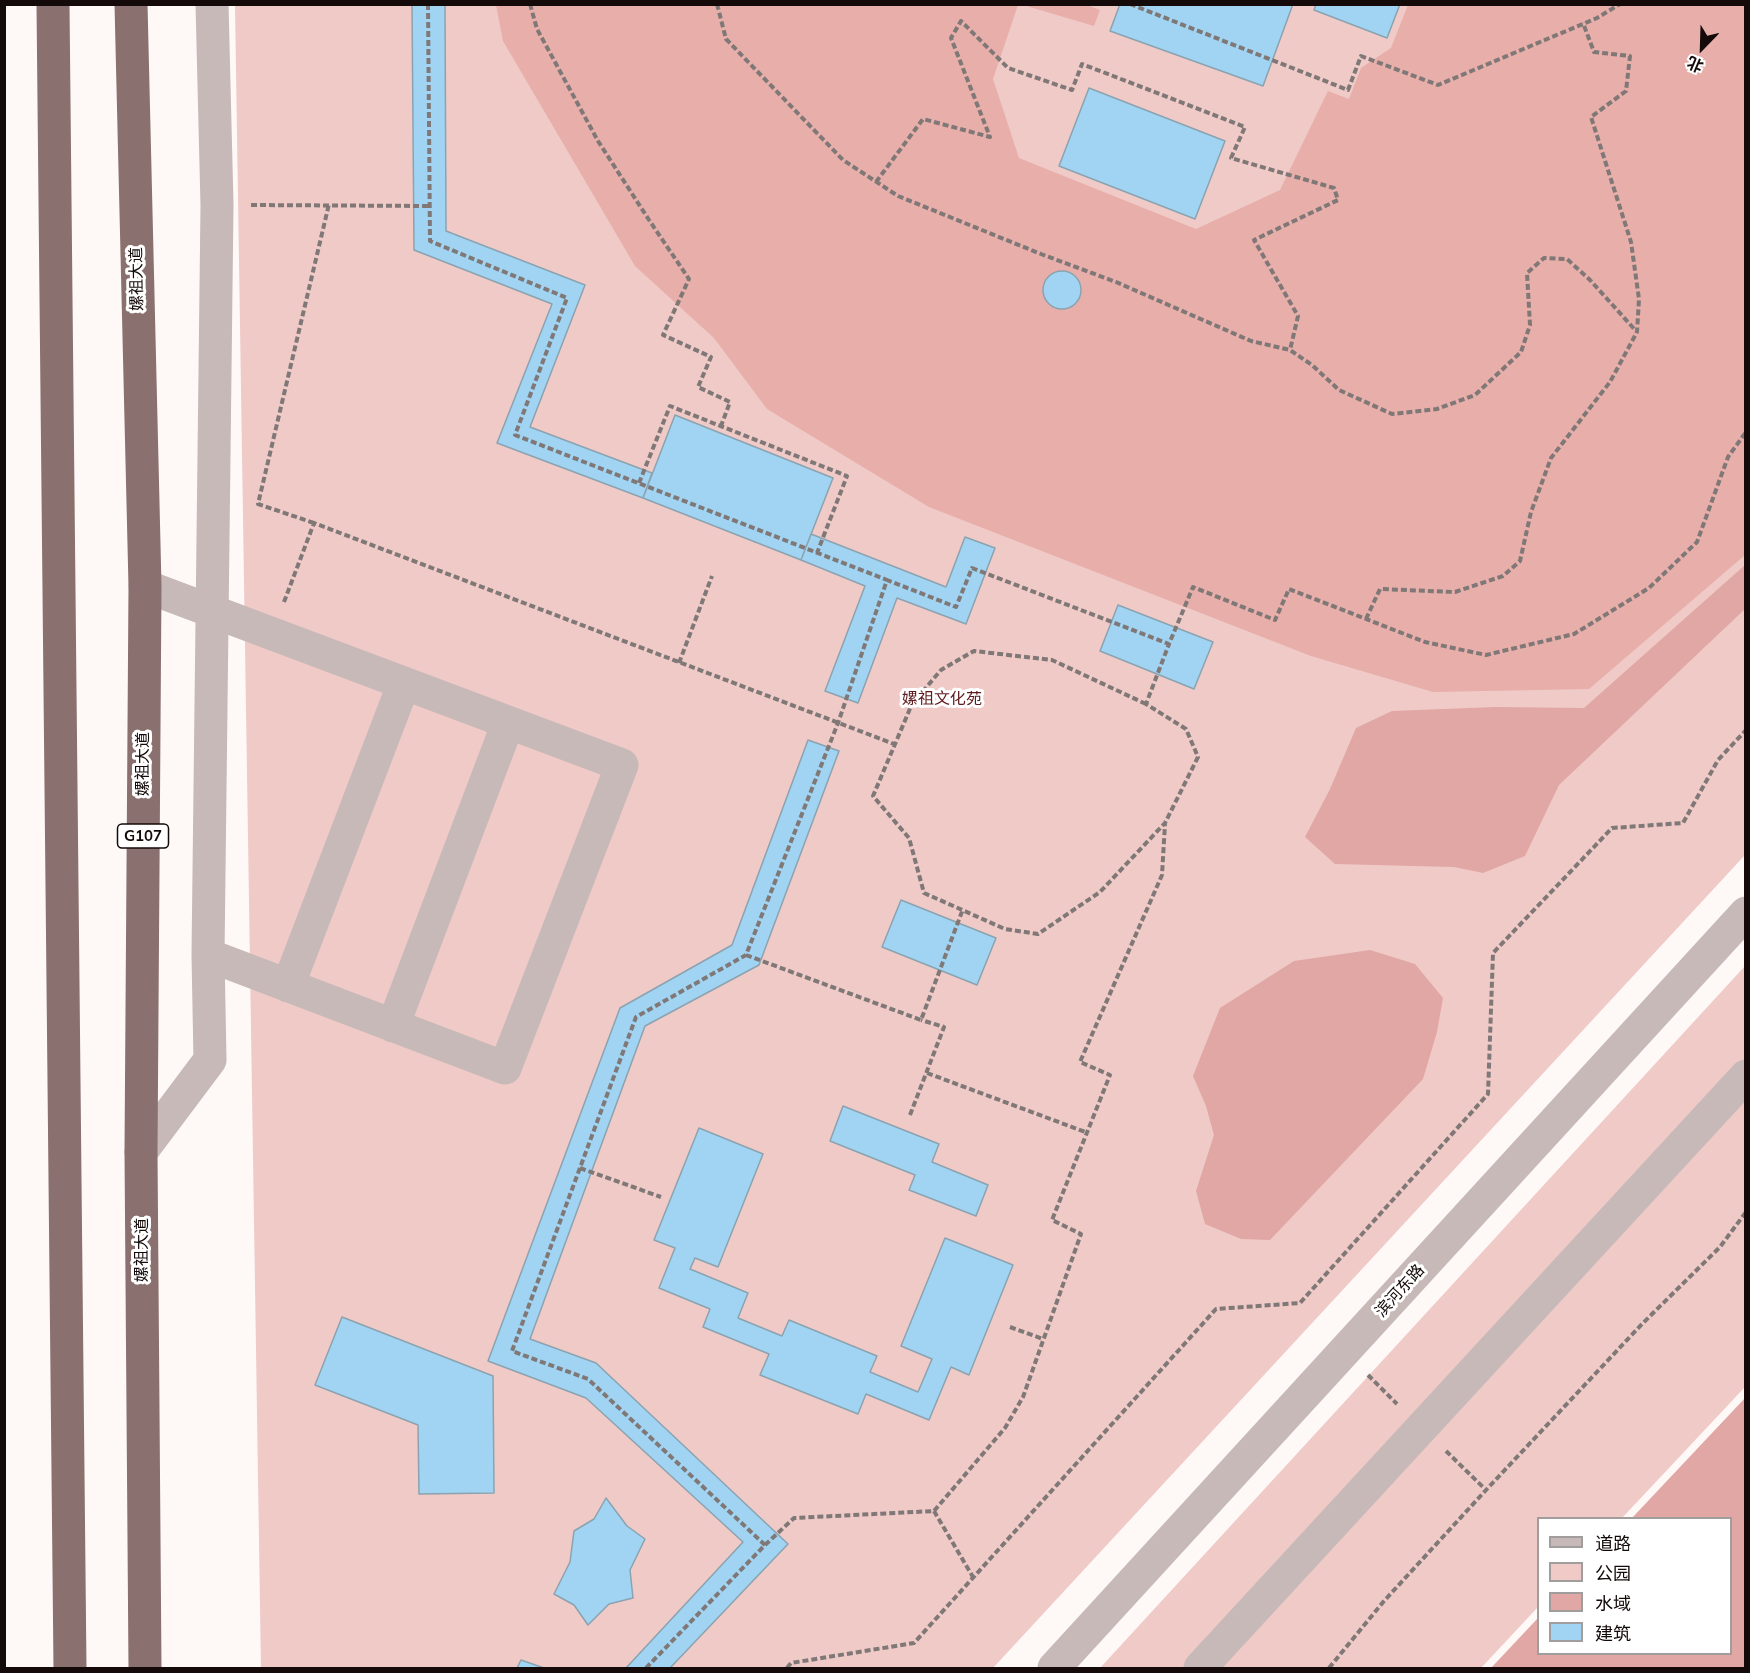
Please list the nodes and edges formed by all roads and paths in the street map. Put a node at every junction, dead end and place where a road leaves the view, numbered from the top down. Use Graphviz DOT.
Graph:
graph roads {
  1 [pos="53,4"];
  2 [pos="131,4"];
  3 [pos="212,4"];
  4 [pos="428,4"];
  5 [pos="530,4"];
  6 [pos="717,4"];
  7 [pos="1130,4"];
  8 [pos="1620,4"];
  9 [pos="1583,23"];
  10 [pos="876,182"];
  11 [pos="329,204"];
  12 [pos="217,205"];
  13 [pos="430,206"];
  14 [pos="1636,332"];
  15 [pos="1290,350"];
  16 [pos="721,426"];
  17 [pos="1746,432"];
  18 [pos="639,483"];
  19 [pos="314,523"];
  20 [pos="817,553"];
  21 [pos="712,576"];
  22 [pos="887,580"];
  23 [pos="144,586"];
  24 [pos="212,612"];
  25 [pos="1366,619"];
  26 [pos="272,634"];
  27 [pos="1169,644"];
  28 [pos="679,663"];
  29 [pos="404,683"];
  30 [pos="1146,704"];
  31 [pos="508,723"];
  32 [pos="838,723"];
  33 [pos="1746,730"];
  34 [pos="894,744"];
  35 [pos="1165,823"];
  36 [pos="963,909"];
  37 [pos="1746,913"];
  38 [pos="208,955"];
  39 [pos="746,956"];
  40 [pos="288,986"];
  41 [pos="921,1020"];
  42 [pos="393,1026"];
  43 [pos="927,1073"];
  44 [pos="1746,1076"];
  45 [pos="910,1115"];
  46 [pos="1088,1133"];
  47 [pos="141,1152"];
  48 [pos="580,1168"];
  49 [pos="661,1197"];
  50 [pos="1746,1212"];
  51 [pos="1010,1327"];
  52 [pos="1043,1339"];
  53 [pos="934,1511"];
  54 [pos="765,1545"];
  55 [pos="973,1577"];
  56 [pos="70,1668"];
  57 [pos="145,1668"];
  58 [pos="646,1668"];
  59 [pos="787,1668"];
  60 [pos="1054,1668"];
  61 [pos="1200,1668"];
  62 [pos="1329,1668"];
  1 -- 56 [label="highway"];
  2 -- 23 [label="highway, 嫘祖大道 / G107"];
  3 -- 12 [label="street"];
  4 -- 13 [label="path"];
  5 -- 16 [label="path"];
  6 -- 10 [label="path"];
  7 -- 9 [label="path"];
  8 -- 9 [label="path"];
  9 -- 14 [label="path"];
  10 -- 15 [label="path"];
  10 -- 15 [label="path"];
  11 -- 12 [label="path"];
  11 -- 13 [label="path"];
  11 -- 19 [label="path"];
  12 -- 24 [label="street"];
  13 -- 18 [label="path"];
  14 -- 15 [label="path"];
  14 -- 25 [label="path"];
  16 -- 18 [label="path"];
  16 -- 20 [label="path"];
  17 -- 25 [label="path"];
  18 -- 20 [label="path"];
  19 -- 26 [label="path"];
  19 -- 28 [label="path"];
  20 -- 22 [label="path"];
  21 -- 28 [label="path"];
  22 -- 27 [label="path"];
  22 -- 32 [label="path"];
  23 -- 24 [label="street"];
  23 -- 47 [label="highway, 嫘祖大道 / G107"];
  24 -- 26 [label="street"];
  24 -- 38 [label="street"];
  25 -- 27 [label="path"];
  26 -- 29 [label="street"];
  27 -- 30 [label="path"];
  28 -- 32 [label="path"];
  29 -- 31 [label="street"];
  29 -- 40 [label="street"];
  30 -- 34 [label="path"];
  30 -- 35 [label="path"];
  31 -- 42 [label="street"];
  31 -- 42 [label="street"];
  32 -- 34 [label="path"];
  32 -- 39 [label="path"];
  33 -- 55 [label="path"];
  34 -- 36 [label="path"];
  35 -- 36 [label="path"];
  35 -- 46 [label="path"];
  36 -- 41 [label="path"];
  37 -- 60 [label="street, 滨河东路"];
  38 -- 40 [label="street"];
  38 -- 47 [label="street"];
  39 -- 41 [label="path"];
  39 -- 48 [label="path"];
  40 -- 42 [label="street"];
  41 -- 43 [label="path"];
  43 -- 45 [label="path"];
  43 -- 46 [label="path"];
  44 -- 61 [label="street"];
  46 -- 52 [label="path"];
  47 -- 57 [label="highway, 嫘祖大道 / G107"];
  48 -- 49 [label="path"];
  48 -- 54 [label="path"];
  50 -- 62 [label="path"];
  51 -- 52 [label="path"];
  52 -- 53 [label="path"];
  53 -- 54 [label="path"];
  53 -- 55 [label="path"];
  54 -- 58 [label="path"];
  55 -- 59 [label="path"];
}
